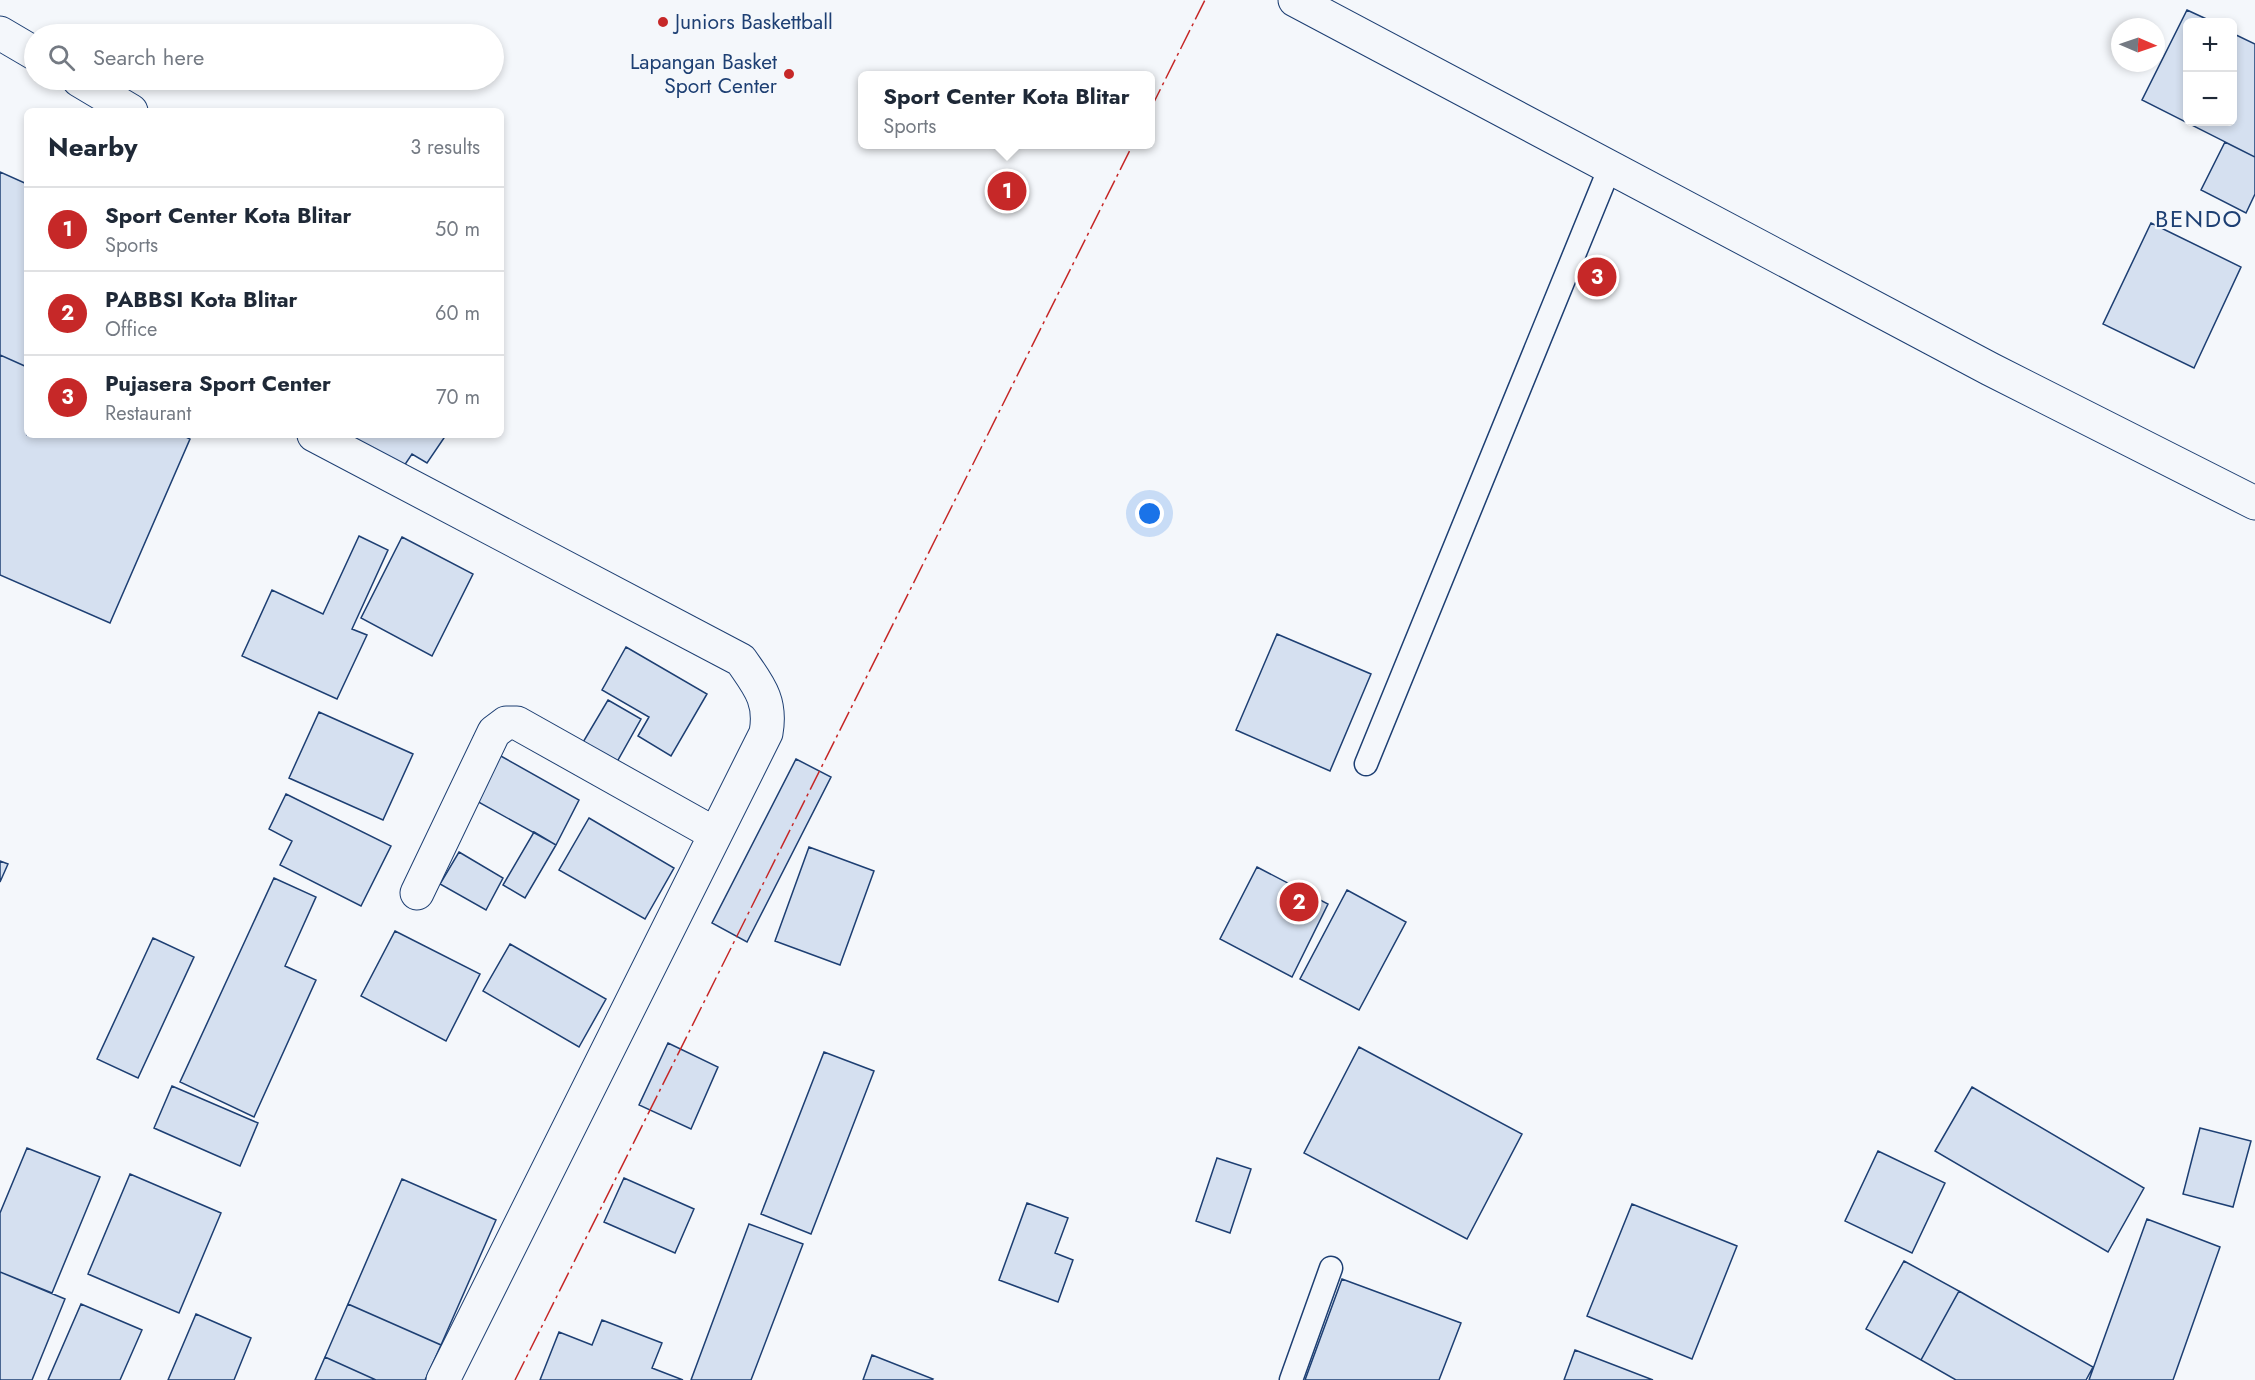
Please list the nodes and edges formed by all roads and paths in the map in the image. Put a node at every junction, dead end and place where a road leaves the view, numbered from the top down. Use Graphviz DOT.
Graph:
graph roads {
  1 [pos="1296,0"];
  2 [pos="0,33"];
  3 [pos="24,47"];
  4 [pos="96,90"];
  5 [pos="126,108"];
  6 [pos="1610,167"];
  7 [pos="320,438"];
  8 [pos="2255,503"];
  9 [pos="1366,764"];
  10 [pos="715,834"];
  11 [pos="417,893"];
  12 [pos="1331,1268"];
  13 [pos="443,1380"];
  14 [pos="1291,1380"];
  1 -- 6 [label="street"];
  2 -- 3 [label="street"];
  4 -- 5 [label="street"];
  6 -- 8 [label="street"];
  6 -- 9 [label="lane"];
  7 -- 10 [label="street"];
  10 -- 11 [label="street"];
  10 -- 13 [label="street"];
  12 -- 14 [label="lane"];
}
